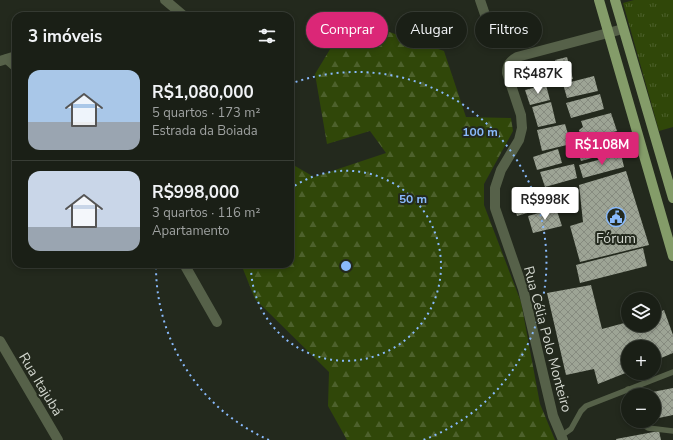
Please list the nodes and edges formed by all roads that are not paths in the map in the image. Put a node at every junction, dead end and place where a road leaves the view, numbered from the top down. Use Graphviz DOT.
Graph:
graph roads {
  1 [pos="165,0"];
  2 [pos="480,0"];
  3 [pos="600,0"];
  4 [pos="615,0"];
  5 [pos="179,12"];
  6 [pos="484,12"];
  7 [pos="623,29"];
  8 [pos="609,33"];
  9 [pos="673,198"];
  10 [pos="673,256"];
  11 [pos="186,268"];
  12 [pos="217,322"];
  13 [pos="0,342"];
  14 [pos="673,372"];
  15 [pos="638,388"];
  16 [pos="621,395"];
  17 [pos="648,428"];
  18 [pos="673,431"];
  19 [pos="562,438"];
  20 [pos="58,440"];
  1 -- 5 [label="street"];
  2 -- 6 [label="street"];
  3 -- 8 [label="main road"];
  4 -- 7 [label="main road"];
  7 -- 8 [label="street, Rua Célia Polo Monteiro"];
  7 -- 9 [label="main road"];
  8 -- 10 [label="main road"];
  8 -- 19 [label="street, Rua Célia Polo Monteiro"];
  11 -- 12 [label="street"];
  13 -- 20 [label="street, Rua Itajubá"];
  14 -- 15 [label="lane"];
  16 -- 19 [label="lane"];
  17 -- 18 [label="lane"];
}
